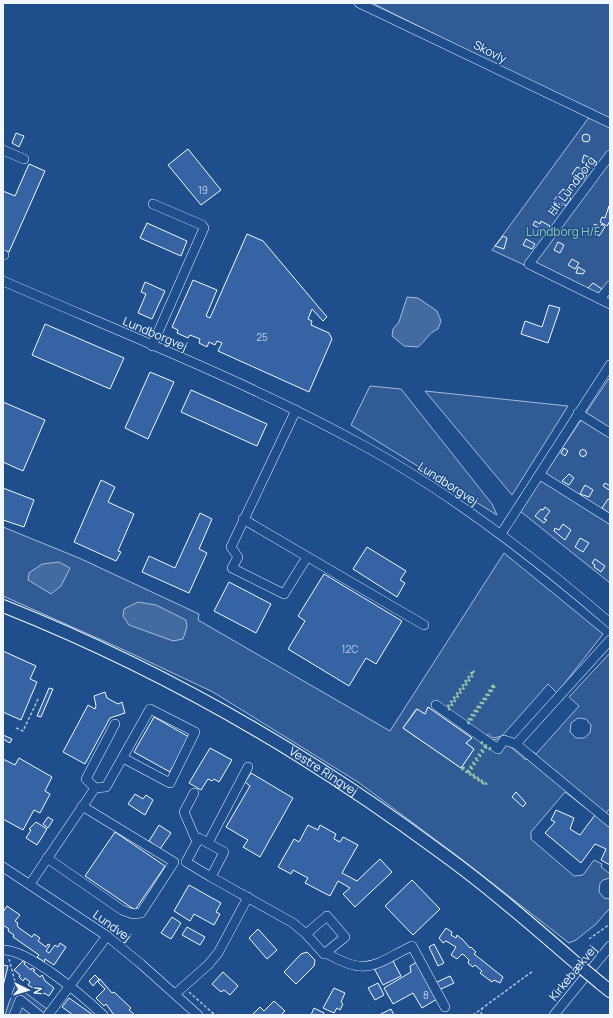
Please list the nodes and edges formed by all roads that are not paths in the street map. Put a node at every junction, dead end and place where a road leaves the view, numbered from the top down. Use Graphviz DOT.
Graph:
graph roads {
  1 [pos="359,3"];
  2 [pos="610,123"];
  3 [pos="3,150"];
  4 [pos="610,155"];
  5 [pos="24,159"];
  6 [pos="153,204"];
  7 [pos="3,281"];
  8 [pos="610,286"];
  9 [pos="600,299"];
  10 [pos="610,304"];
  11 [pos="152,346"];
  12 [pos="610,365"];
  13 [pos="296,410"];
  14 [pos="578,413"];
  15 [pos="610,433"];
  16 [pos="540,475"];
  17 [pos="243,519"];
  18 [pos="610,519"];
  19 [pos="501,534"];
  20 [pos="307,557"];
  21 [pos="3,606"];
  22 [pos="610,623"];
  23 [pos="424,626"];
  24 [pos="610,640"];
  25 [pos="436,705"];
  26 [pos="115,724"];
  27 [pos="516,744"];
  28 [pos="123,758"];
  29 [pos="248,767"];
  30 [pos="95,788"];
  31 [pos="194,793"];
  32 [pos="82,806"];
  33 [pos="610,822"];
  34 [pos="197,842"];
  35 [pos="208,843"];
  36 [pos="47,858"];
  37 [pos="3,867"];
  38 [pos="211,877"];
  39 [pos="30,884"];
  40 [pos="248,897"];
  41 [pos="306,934"];
  42 [pos="106,936"];
  43 [pos="610,946"];
  44 [pos="6,950"];
  45 [pos="326,953"];
  46 [pos="68,986"];
  47 [pos="610,991"];
  48 [pos="175,994"];
  49 [pos="445,1007"];
  50 [pos="14,1015"];
  51 [pos="39,1015"];
  52 [pos="48,1015"];
  53 [pos="103,1015"];
  54 [pos="198,1015"];
  55 [pos="554,1015"];
  1 -- 2 [label="street, Skovly"];
  3 -- 5 [label="street"];
  4 -- 9 [label="street, Hf. Lundborg"];
  6 -- 11 [label="street"];
  7 -- 11 [label="street, Lundborgvej"];
  8 -- 9 [label="street"];
  9 -- 10 [label="street, Hf. Lundborg"];
  11 -- 13 [label="street, Lundborgvej"];
  12 -- 14 [label="street"];
  13 -- 17 [label="street"];
  13 -- 19 [label="street, Lundborgvej"];
  14 -- 15 [label="street"];
  14 -- 16 [label="street"];
  16 -- 18 [label="street"];
  16 -- 19 [label="street"];
  17 -- 20 [label="street"];
  17 -- 20 [label="street"];
  19 -- 22 [label="street, Lundborgvej"];
  20 -- 23 [label="street"];
  21 -- 47 [label="main road, Vestre Ringvej, bridge"];
  24 -- 27 [label="street"];
  25 -- 27 [label="street"];
  26 -- 30 [label="street"];
  27 -- 33 [label="street"];
  28 -- 28 [label="street"];
  28 -- 30 [label="street"];
  29 -- 35 [label="street"];
  30 -- 32 [label="street"];
  31 -- 34 [label="street"];
  32 -- 36 [label="street"];
  32 -- 36 [label="street"];
  34 -- 35 [label="street"];
  34 -- 38 [label="street"];
  35 -- 38 [label="street"];
  36 -- 39 [label="street"];
  37 -- 39 [label="street, Lundvej"];
  38 -- 40 [label="street"];
  39 -- 42 [label="street, Lundvej"];
  40 -- 41 [label="street"];
  40 -- 48 [label="street"];
  41 -- 45 [label="street"];
  41 -- 45 [label="street"];
  42 -- 46 [label="street"];
  42 -- 48 [label="street, Lundvej"];
  43 -- 55 [label="street, Kirkebækvej"];
  44 -- 46 [label="street"];
  45 -- 49 [label="street"];
  46 -- 52 [label="street"];
  46 -- 53 [label="street"];
  48 -- 54 [label="street, Lundvej"];
  50 -- 51 [label="street"];
}
